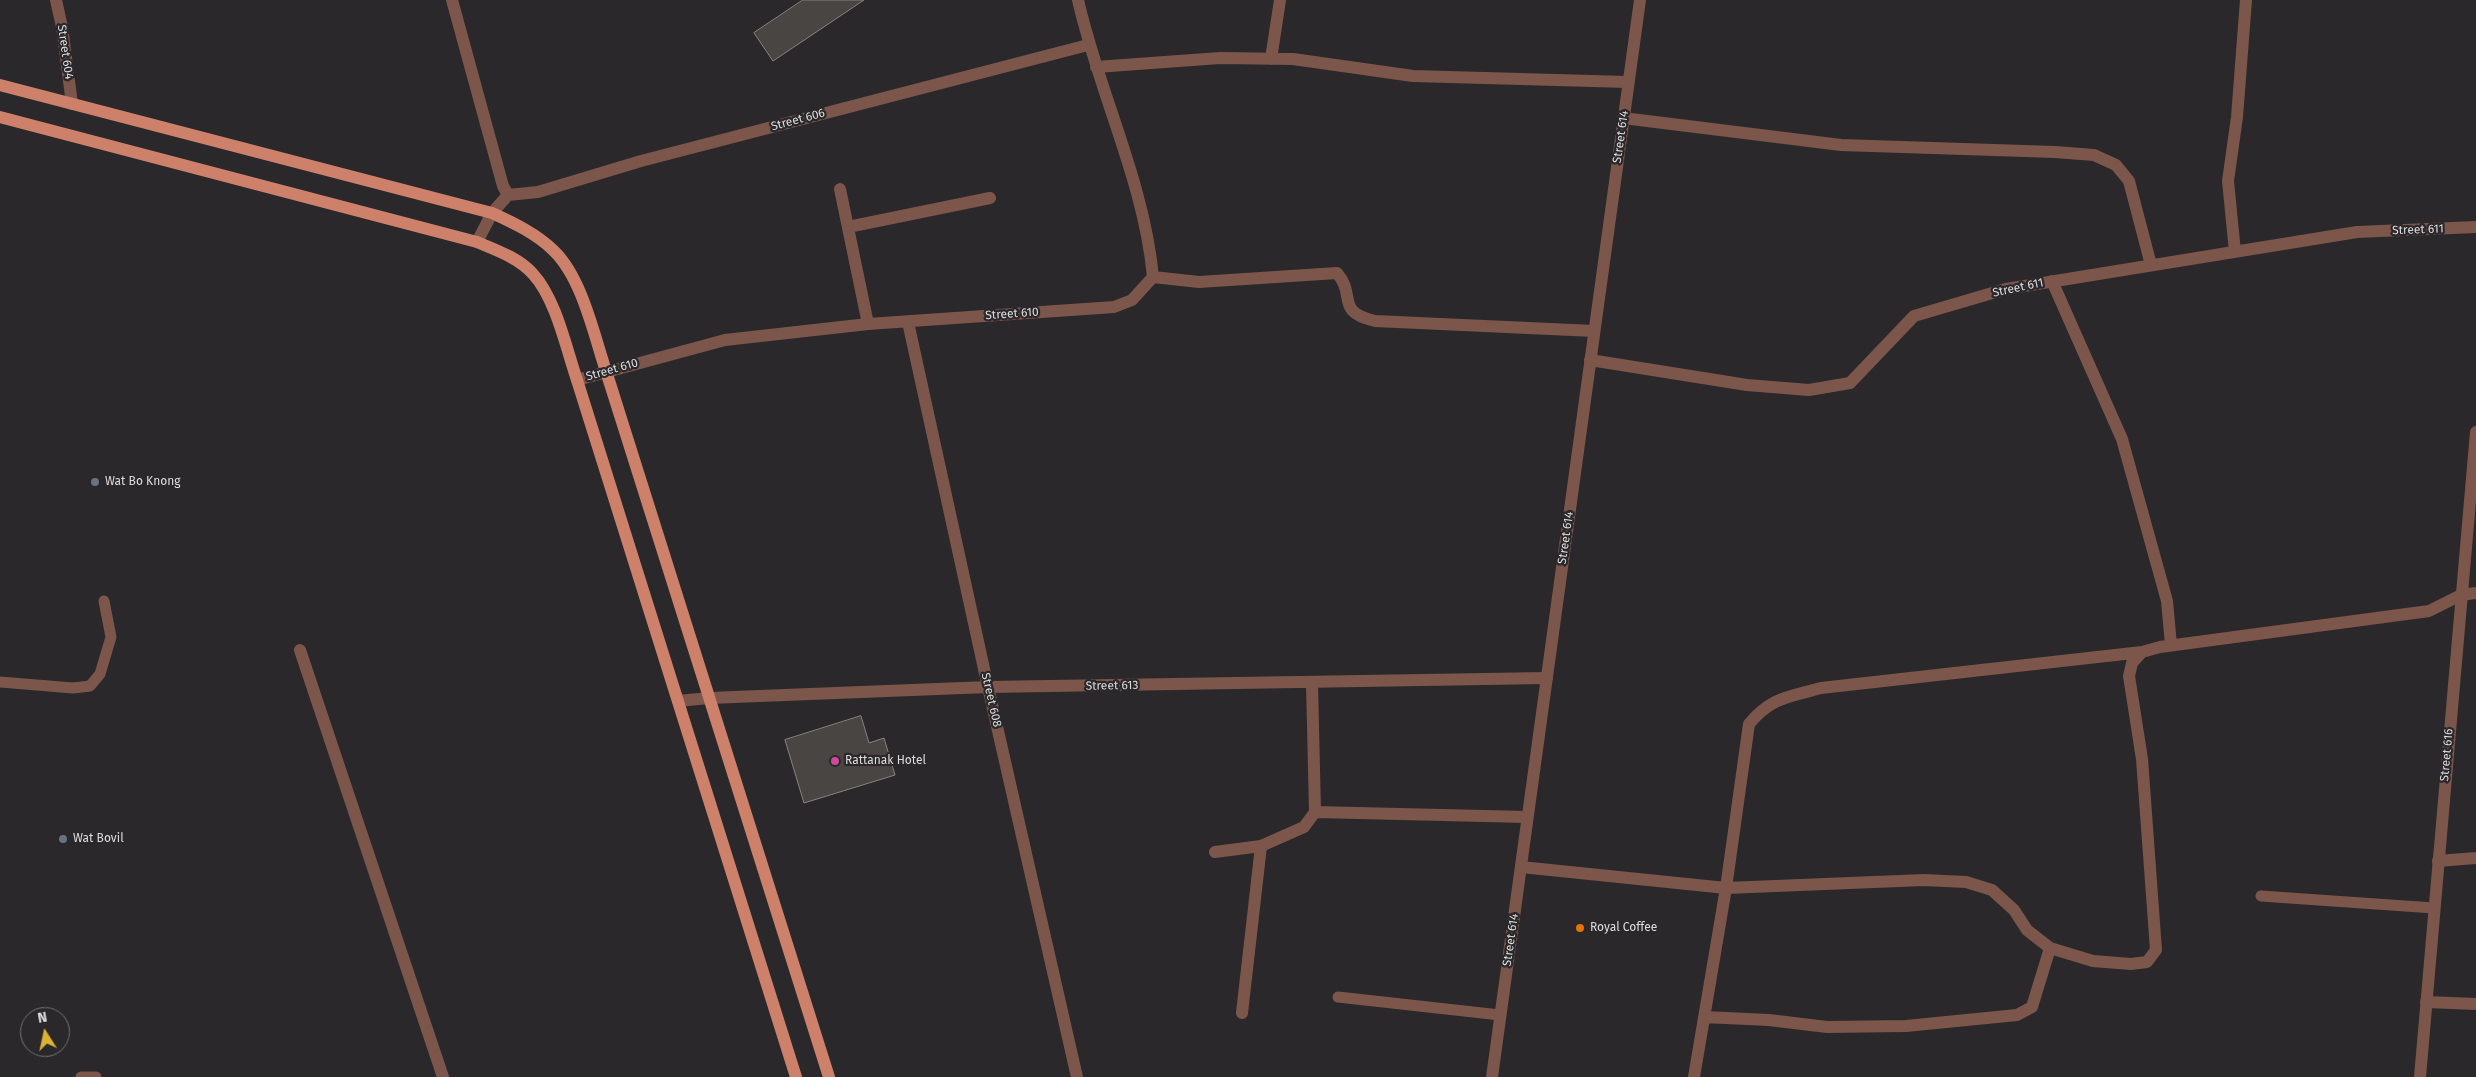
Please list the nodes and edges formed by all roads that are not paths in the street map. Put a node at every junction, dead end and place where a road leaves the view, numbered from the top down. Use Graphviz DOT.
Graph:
graph roads {
  1 [pos="56,0"];
  2 [pos="452,0"];
  3 [pos="1078,0"];
  4 [pos="1280,0"];
  5 [pos="1640,0"];
  6 [pos="2246,0"];
  7 [pos="1088,45"];
  8 [pos="1271,58"];
  9 [pos="1096,67"];
  10 [pos="1628,82"];
  11 [pos="0,85"];
  12 [pos="72,104"];
  13 [pos="0,117"];
  14 [pos="1624,118"];
  15 [pos="840,189"];
  16 [pos="508,195"];
  17 [pos="990,198"];
  18 [pos="492,214"];
  19 [pos="848,227"];
  20 [pos="2476,227"];
  21 [pos="477,242"];
  22 [pos="2235,252"];
  23 [pos="2151,266"];
  24 [pos="1153,277"];
  25 [pos="2052,281"];
  26 [pos="908,322"];
  27 [pos="868,324"];
  28 [pos="1594,331"];
  29 [pos="1590,360"];
  30 [pos="606,370"];
  31 [pos="577,380"];
  32 [pos="2476,432"];
  33 [pos="2476,437"];
  34 [pos="2476,593"];
  35 [pos="2461,595"];
  36 [pos="104,601"];
  37 [pos="2171,645"];
  38 [pos="300,650"];
  39 [pos="2142,652"];
  40 [pos="1547,678"];
  41 [pos="0,682"];
  42 [pos="1312,683"];
  43 [pos="988,688"];
  44 [pos="710,698"];
  45 [pos="678,701"];
  46 [pos="1315,812"];
  47 [pos="1528,817"];
  48 [pos="1261,846"];
  49 [pos="1215,852"];
  50 [pos="2476,858"];
  51 [pos="2438,861"];
  52 [pos="1521,867"];
  53 [pos="1726,888"];
  54 [pos="2261,896"];
  55 [pos="2434,908"];
  56 [pos="2050,948"];
  57 [pos="1338,997"];
  58 [pos="2426,1002"];
  59 [pos="2476,1004"];
  60 [pos="1242,1013"];
  61 [pos="1500,1015"];
  62 [pos="1704,1018"];
  63 [pos="81,1077"];
  64 [pos="96,1077"];
  65 [pos="443,1077"];
  66 [pos="796,1077"];
  67 [pos="829,1077"];
  68 [pos="1077,1077"];
  69 [pos="1492,1077"];
  70 [pos="1694,1077"];
  71 [pos="2420,1077"];
  1 -- 12 [label="street, Street 604"];
  2 -- 16 [label="street"];
  3 -- 7 [label="street"];
  4 -- 8 [label="street"];
  5 -- 10 [label="street, Street 614"];
  6 -- 22 [label="street"];
  7 -- 9 [label="street"];
  7 -- 16 [label="street, Street 606"];
  8 -- 9 [label="street"];
  8 -- 10 [label="street"];
  9 -- 24 [label="street"];
  10 -- 14 [label="street, Street 614"];
  11 -- 12 [label="main road"];
  12 -- 18 [label="main road"];
  13 -- 21 [label="main road"];
  14 -- 23 [label="street"];
  14 -- 28 [label="street, Street 614"];
  15 -- 19 [label="street"];
  16 -- 18 [label="street"];
  17 -- 19 [label="street"];
  18 -- 21 [label="street"];
  18 -- 30 [label="main road"];
  19 -- 27 [label="street"];
  20 -- 22 [label="street, Street 611"];
  21 -- 31 [label="main road"];
  22 -- 23 [label="street, Street 611"];
  23 -- 25 [label="street, Street 611"];
  24 -- 26 [label="street, Street 610"];
  24 -- 28 [label="street"];
  25 -- 29 [label="street, Street 611"];
  25 -- 37 [label="street"];
  26 -- 27 [label="street, Street 610"];
  26 -- 43 [label="street, Street 608"];
  27 -- 30 [label="street, Street 610"];
  28 -- 29 [label="street, Street 614"];
  29 -- 40 [label="street, Street 614"];
  30 -- 31 [label="street, Street 610"];
  30 -- 44 [label="main road"];
  31 -- 45 [label="main road"];
  32 -- 33 [label="street, Street 616"];
  33 -- 35 [label="street, Street 616"];
  34 -- 35 [label="street"];
  35 -- 37 [label="street"];
  35 -- 51 [label="street, Street 616"];
  36 -- 41 [label="lane"];
  37 -- 39 [label="street"];
  38 -- 65 [label="street"];
  39 -- 53 [label="street"];
  39 -- 56 [label="street"];
  40 -- 42 [label="street, Street 613"];
  40 -- 47 [label="street, Street 614"];
  42 -- 43 [label="street, Street 613"];
  42 -- 46 [label="street"];
  43 -- 44 [label="street, Street 613"];
  43 -- 68 [label="street, Street 608"];
  44 -- 45 [label="street, Street 613"];
  44 -- 67 [label="main road"];
  45 -- 66 [label="main road"];
  46 -- 47 [label="street"];
  46 -- 48 [label="street"];
  47 -- 52 [label="street, Street 614"];
  48 -- 49 [label="street"];
  48 -- 60 [label="street"];
  50 -- 51 [label="street"];
  51 -- 55 [label="street, Street 616"];
  52 -- 53 [label="street"];
  52 -- 61 [label="street, Street 614"];
  53 -- 56 [label="street"];
  53 -- 62 [label="street"];
  54 -- 55 [label="lane"];
  55 -- 58 [label="street, Street 616"];
  56 -- 62 [label="street"];
  57 -- 61 [label="lane"];
  58 -- 59 [label="street"];
  58 -- 71 [label="street, Street 616"];
  61 -- 69 [label="street, Street 614"];
  62 -- 70 [label="street"];
  63 -- 64 [label="lane"];
}
